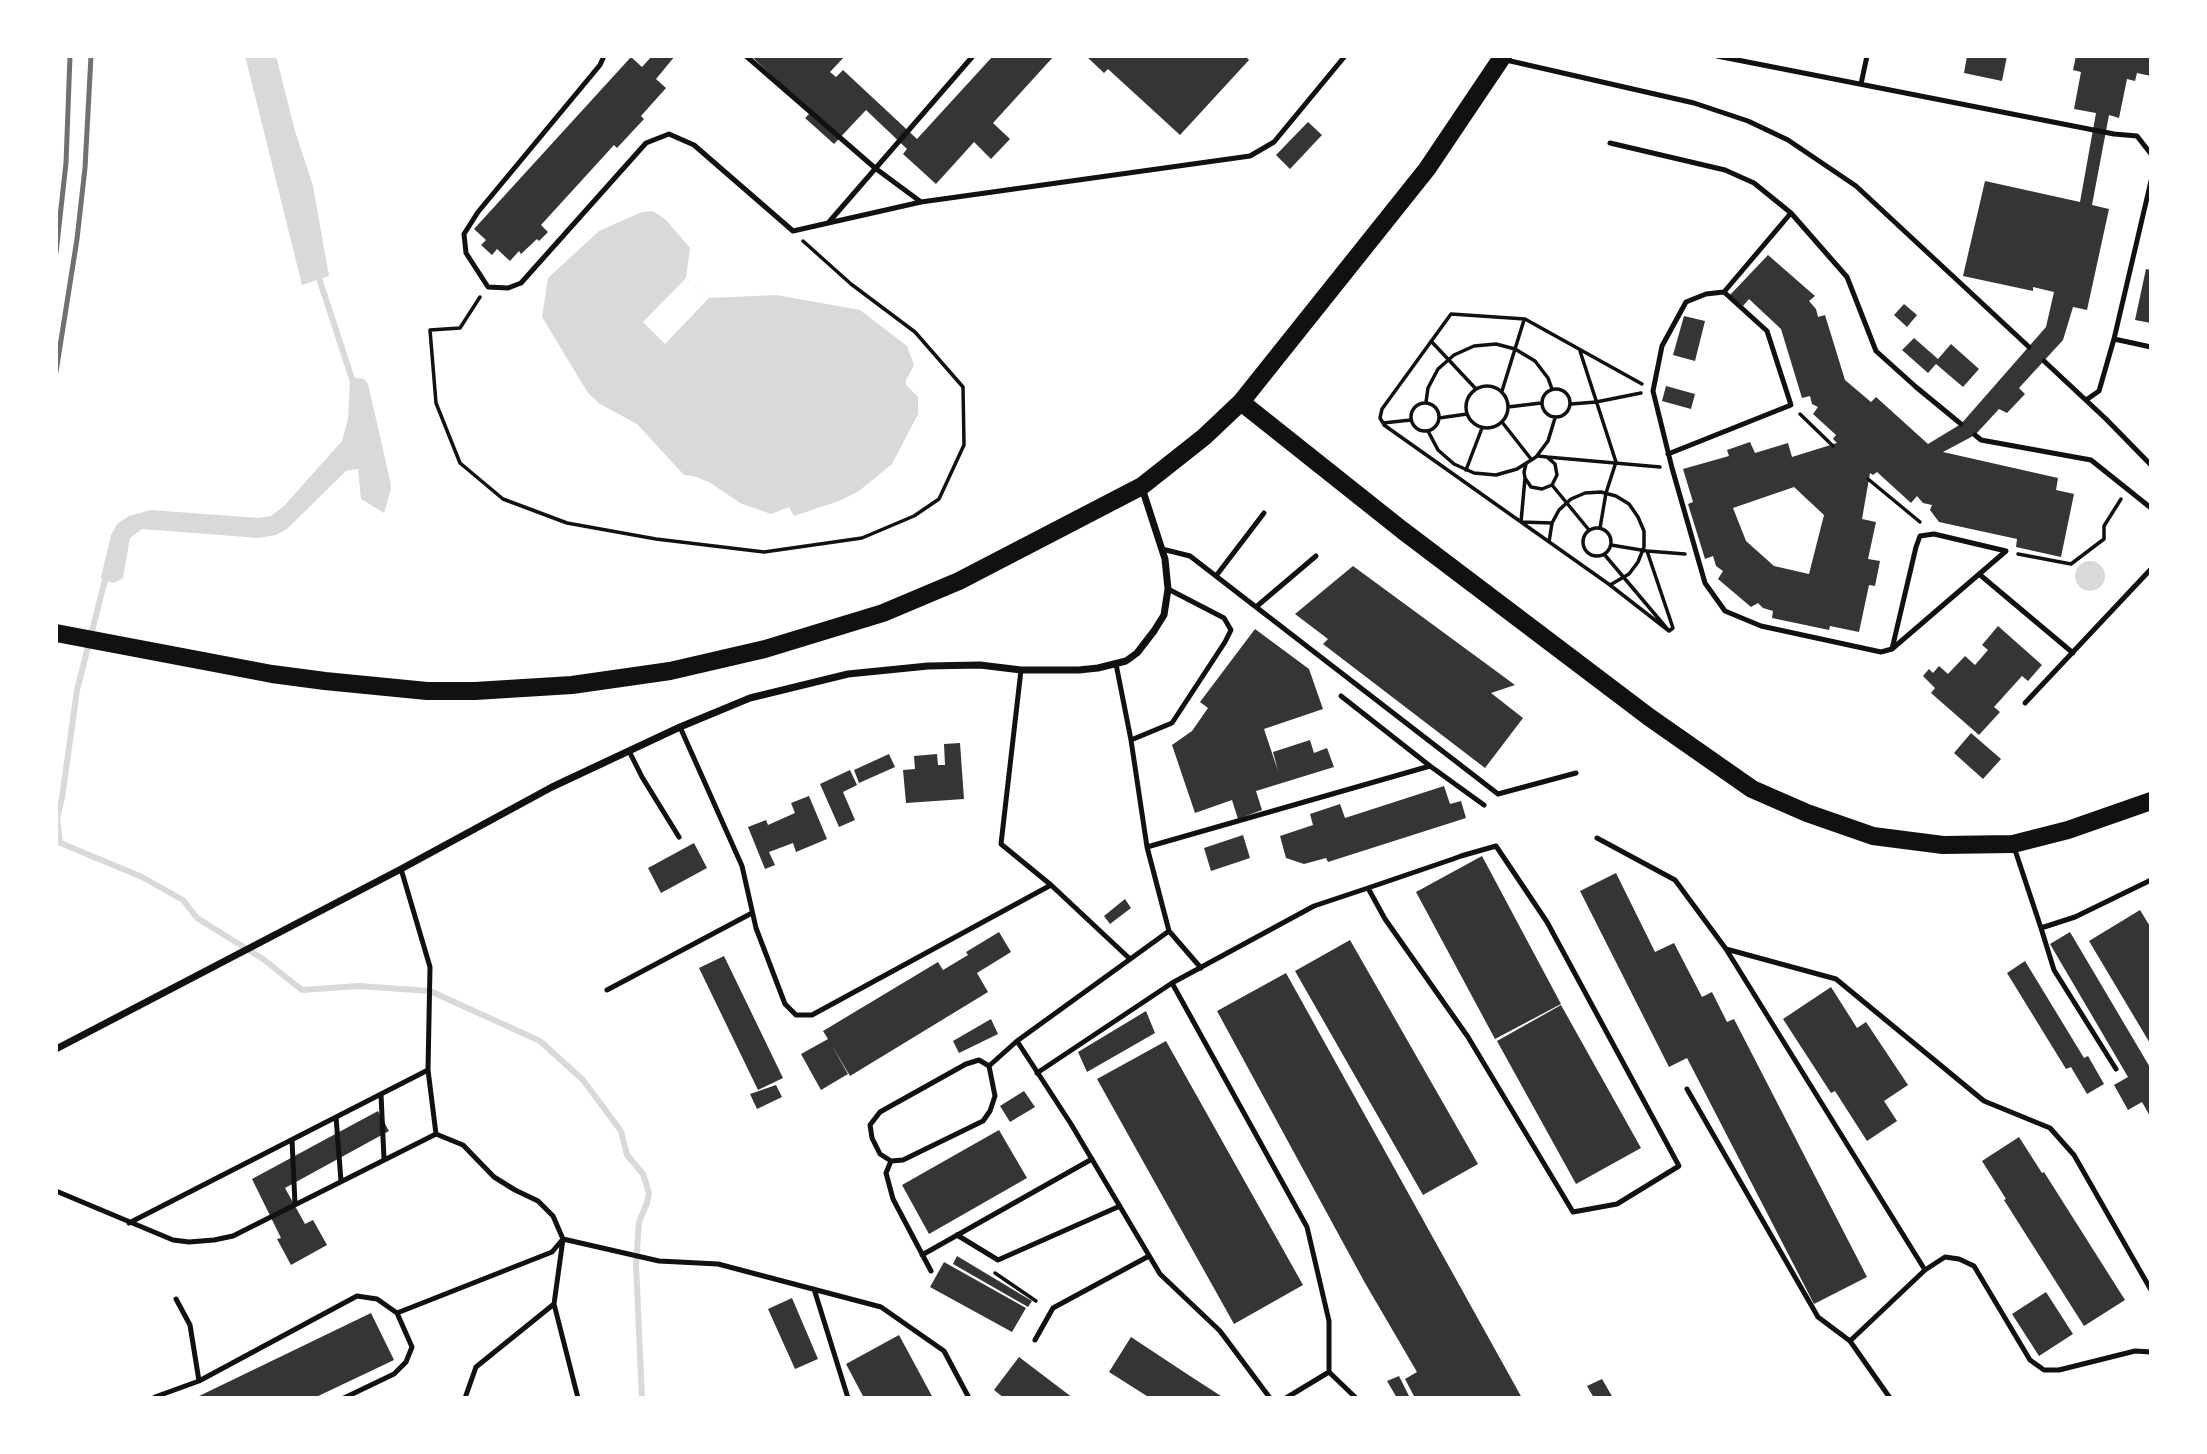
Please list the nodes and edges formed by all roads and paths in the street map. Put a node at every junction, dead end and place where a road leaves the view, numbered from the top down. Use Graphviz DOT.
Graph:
graph roads {
  1 [pos="604,56"];
  2 [pos="746,56"];
  3 [pos="974,56"];
  4 [pos="1345,56"];
  5 [pos="1717,56"];
  6 [pos="1867,56"];
  7 [pos="1502,57"];
  8 [pos="1861,83"];
  9 [pos="1610,144"];
  10 [pos="2151,154"];
  11 [pos="875,168"];
  12 [pos="2151,181"];
  13 [pos="921,202"];
  14 [pos="1790,213"];
  15 [pos="829,222"];
  16 [pos="793,231"];
  17 [pos="488,287"];
  18 [pos="1724,292"];
  19 [pos="1525,319"];
  20 [pos="2114,339"];
  21 [pos="1431,341"];
  22 [pos="2029,347"];
  23 [pos="2151,347"];
  24 [pos="1515,349"];
  25 [pos="1580,349"];
  26 [pos="1448,360"];
  27 [pos="2043,361"];
  28 [pos="1476,389"];
  29 [pos="1552,390"];
  30 [pos="1502,391"];
  31 [pos="1653,391"];
  32 [pos="2087,400"];
  33 [pos="1241,402"];
  34 [pos="1426,402"];
  35 [pos="1597,402"];
  36 [pos="1542,403"];
  37 [pos="1571,404"];
  38 [pos="1791,405"];
  39 [pos="1508,407"];
  40 [pos="1467,414"];
  41 [pos="1440,418"];
  42 [pos="1555,418"];
  43 [pos="1411,420"];
  44 [pos="1502,422"];
  45 [pos="1382,423"];
  46 [pos="1961,424"];
  47 [pos="1482,428"];
  48 [pos="1428,431"];
  49 [pos="1975,435"];
  50 [pos="1833,446"];
  51 [pos="1668,454"];
  52 [pos="1547,457"];
  53 [pos="1531,460"];
  54 [pos="1616,463"];
  55 [pos="2151,465"];
  56 [pos="1672,468"];
  57 [pos="1466,470"];
  58 [pos="1525,478"];
  59 [pos="1868,479"];
  60 [pos="1552,485"];
  61 [pos="1142,486"];
  62 [pos="2127,488"];
  63 [pos="1606,493"];
  64 [pos="1566,503"];
  65 [pos="2151,508"];
  66 [pos="1264,513"];
  67 [pos="1521,522"];
  68 [pos="1552,523"];
  69 [pos="1600,528"];
  70 [pos="1589,530"];
  71 [pos="1934,534"];
  72 [pos="1549,542"];
  73 [pos="1611,545"];
  74 [pos="1162,548"];
  75 [pos="1645,551"];
  76 [pos="2006,551"];
  77 [pos="1604,554"];
  78 [pos="1698,555"];
  79 [pos="1316,556"];
  80 [pos="2151,569"];
  81 [pos="1979,574"];
  82 [pos="1216,576"];
  83 [pos="1624,577"];
  84 [pos="1610,585"];
  85 [pos="1168,589"];
  86 [pos="1256,607"];
  87 [pos="1669,631"];
  88 [pos="56,633"];
  89 [pos="1892,649"];
  90 [pos="2073,653"];
  91 [pos="1116,664"];
  92 [pos="1021,670"];
  93 [pos="1341,696"];
  94 [pos="2025,703"];
  95 [pos="680,727"];
  96 [pos="1131,740"];
  97 [pos="629,751"];
  98 [pos="1430,766"];
  99 [pos="1576,773"];
  100 [pos="2151,801"];
  101 [pos="1485,805"];
  102 [pos="679,837"];
  103 [pos="1597,838"];
  104 [pos="2013,844"];
  105 [pos="1147,847"];
  106 [pos="401,869"];
  107 [pos="2151,880"];
  108 [pos="1051,885"];
  109 [pos="1368,888"];
  110 [pos="752,912"];
  111 [pos="2042,928"];
  112 [pos="1169,931"];
  113 [pos="1726,949"];
  114 [pos="1130,959"];
  115 [pos="1200,968"];
  116 [pos="1172,983"];
  117 [pos="607,990"];
  118 [pos="1017,1041"];
  119 [pos="56,1049"];
  120 [pos="989,1066"];
  121 [pos="2116,1069"];
  122 [pos="428,1070"];
  123 [pos="1037,1073"];
  124 [pos="1687,1089"];
  125 [pos="381,1094"];
  126 [pos="336,1117"];
  127 [pos="436,1134"];
  128 [pos="292,1140"];
  129 [pos="1092,1158"];
  130 [pos="384,1159"];
  131 [pos="891,1161"];
  132 [pos="341,1181"];
  133 [pos="56,1191"];
  134 [pos="295,1204"];
  135 [pos="1120,1206"];
  136 [pos="129,1223"];
  137 [pos="957,1235"];
  138 [pos="563,1239"];
  139 [pos="922,1255"];
  140 [pos="1149,1256"];
  141 [pos="1925,1270"];
  142 [pos="931,1271"];
  143 [pos="995,1272"];
  144 [pos="814,1289"];
  145 [pos="2151,1290"];
  146 [pos="176,1299"];
  147 [pos="1036,1301"];
  148 [pos="554,1304"];
  149 [pos="397,1313"];
  150 [pos="1035,1340"];
  151 [pos="1850,1342"];
  152 [pos="2151,1352"];
  153 [pos="1329,1372"];
  154 [pos="199,1381"];
  155 [pos="155,1397"];
  156 [pos="344,1398"];
  157 [pos="465,1398"];
  158 [pos="578,1398"];
  159 [pos="848,1398"];
  160 [pos="969,1398"];
  161 [pos="1270,1398"];
  162 [pos="1286,1398"];
  163 [pos="1356,1398"];
  164 [pos="1890,1398"];
  1 -- 17 [label="lane"];
  2 -- 11 [label="lane"];
  3 -- 11 [label="lane"];
  4 -- 13 [label="lane"];
  5 -- 8 [label="lane"];
  6 -- 8 [label="lane"];
  7 -- 22 [label="lane"];
  7 -- 33 [label="main road"];
  8 -- 10 [label="lane"];
  9 -- 14 [label="lane"];
  11 -- 13 [label="lane"];
  11 -- 15 [label="lane"];
  12 -- 20 [label="lane"];
  13 -- 15 [label="lane"];
  14 -- 18 [label="lane"];
  14 -- 46 [label="lane"];
  15 -- 16 [label="lane"];
  16 -- 17 [label="lane"];
  16 -- 17 [label="path"];
  18 -- 31 [label="lane"];
  18 -- 38 [label="lane"];
  19 -- 21 [label="path"];
  19 -- 24 [label="path"];
  19 -- 25 [label="path"];
  20 -- 23 [label="lane"];
  20 -- 32 [label="lane"];
  21 -- 26 [label="path"];
  21 -- 45 [label="path"];
  24 -- 26 [label="path"];
  24 -- 29 [label="path"];
  24 -- 30 [label="path"];
  25 -- 31 [label="path"];
  25 -- 35 [label="path"];
  26 -- 28 [label="path"];
  26 -- 34 [label="path"];
  27 -- 32 [label="lane"];
  28 -- 30 [label="path"];
  28 -- 40 [label="path"];
  29 -- 36 [label="path"];
  29 -- 37 [label="path"];
  30 -- 39 [label="path"];
  31 -- 35 [label="path"];
  31 -- 51 [label="lane"];
  32 -- 55 [label="lane"];
  33 -- 61 [label="main road"];
  33 -- 104 [label="main road"];
  34 -- 41 [label="path"];
  34 -- 43 [label="path"];
  35 -- 37 [label="path"];
  35 -- 54 [label="path"];
  36 -- 39 [label="path"];
  36 -- 42 [label="path"];
  37 -- 42 [label="path"];
  38 -- 50 [label="path"];
  38 -- 51 [label="lane"];
  39 -- 44 [label="path"];
  40 -- 41 [label="path"];
  40 -- 47 [label="path"];
  41 -- 48 [label="path"];
  42 -- 53 [label="path"];
  43 -- 45 [label="path"];
  43 -- 48 [label="path"];
  44 -- 47 [label="path"];
  44 -- 53 [label="path"];
  45 -- 67 [label="path"];
  47 -- 57 [label="path"];
  48 -- 57 [label="path"];
  49 -- 62 [label="lane"];
  51 -- 56 [label="lane"];
  52 -- 53 [label="path"];
  52 -- 54 [label="path"];
  52 -- 60 [label="path"];
  53 -- 57 [label="path"];
  53 -- 58 [label="path"];
  54 -- 56 [label="path"];
  54 -- 63 [label="path"];
  56 -- 78 [label="lane"];
  58 -- 60 [label="path"];
  58 -- 67 [label="path"];
  59 -- 71 [label="path"];
  60 -- 64 [label="path"];
  61 -- 74 [label="street"];
  61 -- 88 [label="main road"];
  62 -- 65 [label="lane"];
  62 -- 76 [label="path"];
  63 -- 64 [label="path"];
  63 -- 69 [label="path"];
  63 -- 75 [label="path"];
  64 -- 68 [label="path"];
  64 -- 70 [label="path"];
  66 -- 82 [label="lane"];
  67 -- 68 [label="path"];
  67 -- 72 [label="path"];
  68 -- 72 [label="path"];
  69 -- 70 [label="path"];
  69 -- 73 [label="path"];
  70 -- 77 [label="path"];
  71 -- 76 [label="lane"];
  71 -- 89 [label="lane"];
  72 -- 84 [label="path"];
  73 -- 75 [label="path"];
  73 -- 77 [label="path"];
  74 -- 82 [label="lane"];
  74 -- 85 [label="street"];
  75 -- 78 [label="path"];
  75 -- 83 [label="path"];
  75 -- 87 [label="path"];
  76 -- 81 [label="lane"];
  77 -- 83 [label="path"];
  78 -- 89 [label="lane"];
  79 -- 86 [label="lane"];
  80 -- 90 [label="lane"];
  81 -- 89 [label="lane"];
  81 -- 90 [label="lane"];
  82 -- 86 [label="lane"];
  83 -- 84 [label="path"];
  83 -- 87 [label="path"];
  84 -- 87 [label="path"];
  85 -- 91 [label="street"];
  85 -- 96 [label="lane"];
  86 -- 99 [label="lane"];
  90 -- 94 [label="lane"];
  91 -- 92 [label="street"];
  91 -- 96 [label="lane"];
  92 -- 95 [label="street"];
  92 -- 108 [label="lane"];
  93 -- 98 [label="lane"];
  95 -- 97 [label="street"];
  95 -- 110 [label="lane"];
  96 -- 105 [label="lane"];
  97 -- 102 [label="lane"];
  97 -- 106 [label="street"];
  98 -- 101 [label="lane"];
  98 -- 105 [label="lane"];
  100 -- 104 [label="main road"];
  103 -- 113 [label="lane"];
  104 -- 111 [label="lane"];
  105 -- 112 [label="lane"];
  106 -- 119 [label="street"];
  106 -- 122 [label="lane"];
  107 -- 111 [label="lane"];
  108 -- 110 [label="lane"];
  108 -- 114 [label="lane"];
  109 -- 109 [label="lane"];
  109 -- 115 [label="lane"];
  110 -- 117 [label="lane"];
  111 -- 121 [label="lane"];
  112 -- 114 [label="lane"];
  112 -- 115 [label="lane"];
  113 -- 141 [label="lane"];
  113 -- 145 [label="lane"];
  114 -- 118 [label="lane"];
  115 -- 116 [label="lane"];
  116 -- 123 [label="lane"];
  116 -- 153 [label="lane"];
  118 -- 120 [label="lane"];
  118 -- 123 [label="lane"];
  120 -- 131 [label="lane"];
  120 -- 131 [label="lane"];
  122 -- 125 [label="lane"];
  122 -- 127 [label="lane"];
  123 -- 129 [label="lane"];
  124 -- 151 [label="lane"];
  125 -- 126 [label="lane"];
  125 -- 130 [label="lane"];
  126 -- 128 [label="lane"];
  126 -- 132 [label="lane"];
  127 -- 130 [label="lane"];
  127 -- 138 [label="lane"];
  128 -- 134 [label="lane"];
  128 -- 136 [label="lane"];
  129 -- 135 [label="lane"];
  129 -- 137 [label="lane"];
  130 -- 132 [label="lane"];
  131 -- 139 [label="lane"];
  132 -- 134 [label="lane"];
  133 -- 136 [label="lane"];
  134 -- 136 [label="lane"];
  135 -- 137 [label="lane"];
  135 -- 140 [label="lane"];
  137 -- 139 [label="lane"];
  138 -- 144 [label="lane"];
  138 -- 148 [label="lane"];
  138 -- 149 [label="lane"];
  139 -- 142 [label="lane"];
  140 -- 150 [label="lane"];
  140 -- 161 [label="lane"];
  141 -- 151 [label="lane"];
  141 -- 152 [label="lane"];
  143 -- 147 [label="path"];
  144 -- 159 [label="lane"];
  144 -- 160 [label="lane"];
  146 -- 154 [label="lane"];
  148 -- 157 [label="lane"];
  148 -- 158 [label="lane"];
  149 -- 154 [label="lane"];
  149 -- 156 [label="lane"];
  151 -- 164 [label="lane"];
  153 -- 162 [label="lane"];
  153 -- 163 [label="lane"];
  154 -- 155 [label="lane"];
}
